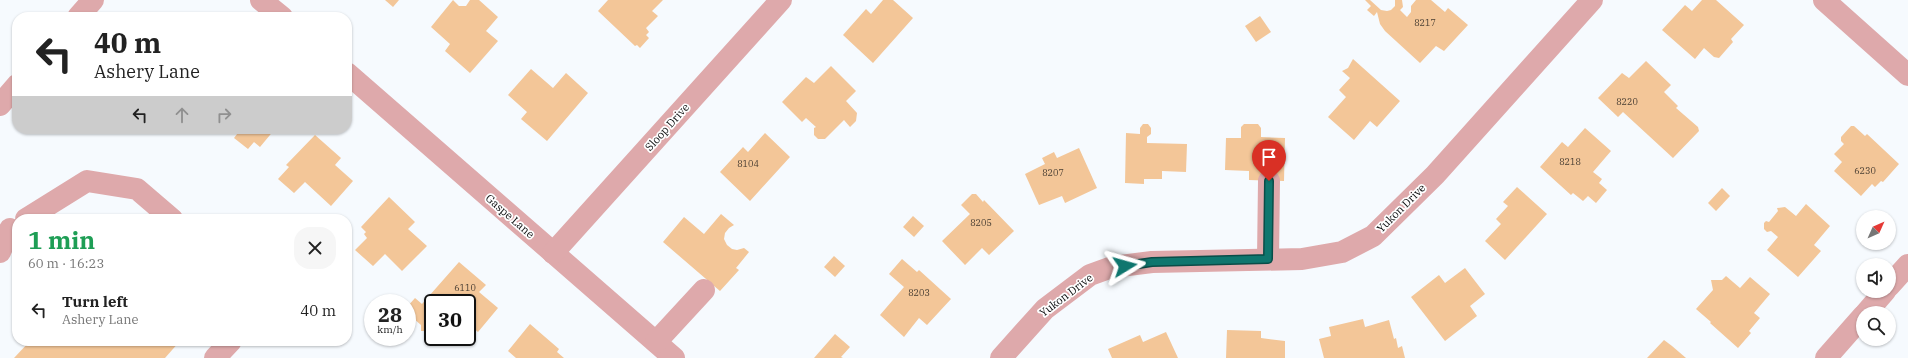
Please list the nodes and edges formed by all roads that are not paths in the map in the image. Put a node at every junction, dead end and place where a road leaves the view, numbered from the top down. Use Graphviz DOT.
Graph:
graph roads {
  1 [pos="93,0"];
  2 [pos="261,0"];
  3 [pos="781,0"];
  4 [pos="1592,0"];
  5 [pos="1824,0"];
  6 [pos="82,12"];
  7 [pos="276,12"];
  8 [pos="1908,75"];
  9 [pos="352,77"];
  10 [pos="12,92"];
  11 [pos="0,105"];
  12 [pos="1269,181"];
  13 [pos="29,214"];
  14 [pos="166,214"];
  15 [pos="12,225"];
  16 [pos="0,252"];
  17 [pos="554,253"];
  18 [pos="1268,259"];
  19 [pos="1908,265"];
  20 [pos="1896,278"];
  21 [pos="704,290"];
  22 [pos="1879,298"];
  23 [pos="1872,306"];
  24 [pos="1856,324"];
  25 [pos="656,342"];
  26 [pos="226,346"];
  27 [pos="215,358"];
  28 [pos="674,358"];
  29 [pos="1001,358"];
  30 [pos="1826,358"];
  1 -- 6 [label="street"];
  2 -- 7 [label="street"];
  3 -- 17 [label="street, Sloop Drive"];
  4 -- 18 [label="street, Yukon Drive"];
  5 -- 8 [label="street"];
  9 -- 17 [label="street, Gaspe Lane"];
  10 -- 11 [label="street"];
  12 -- 18 [label="street"];
  13 -- 14 [label="street"];
  15 -- 16 [label="street"];
  17 -- 25 [label="street, Gaspe Lane"];
  18 -- 29 [label="street, Yukon Drive"];
  19 -- 20 [label="street"];
  21 -- 25 [label="street"];
  22 -- 23 [label="street"];
  24 -- 30 [label="street"];
  25 -- 28 [label="street, Gaspe Lane"];
  26 -- 27 [label="street"];
}
